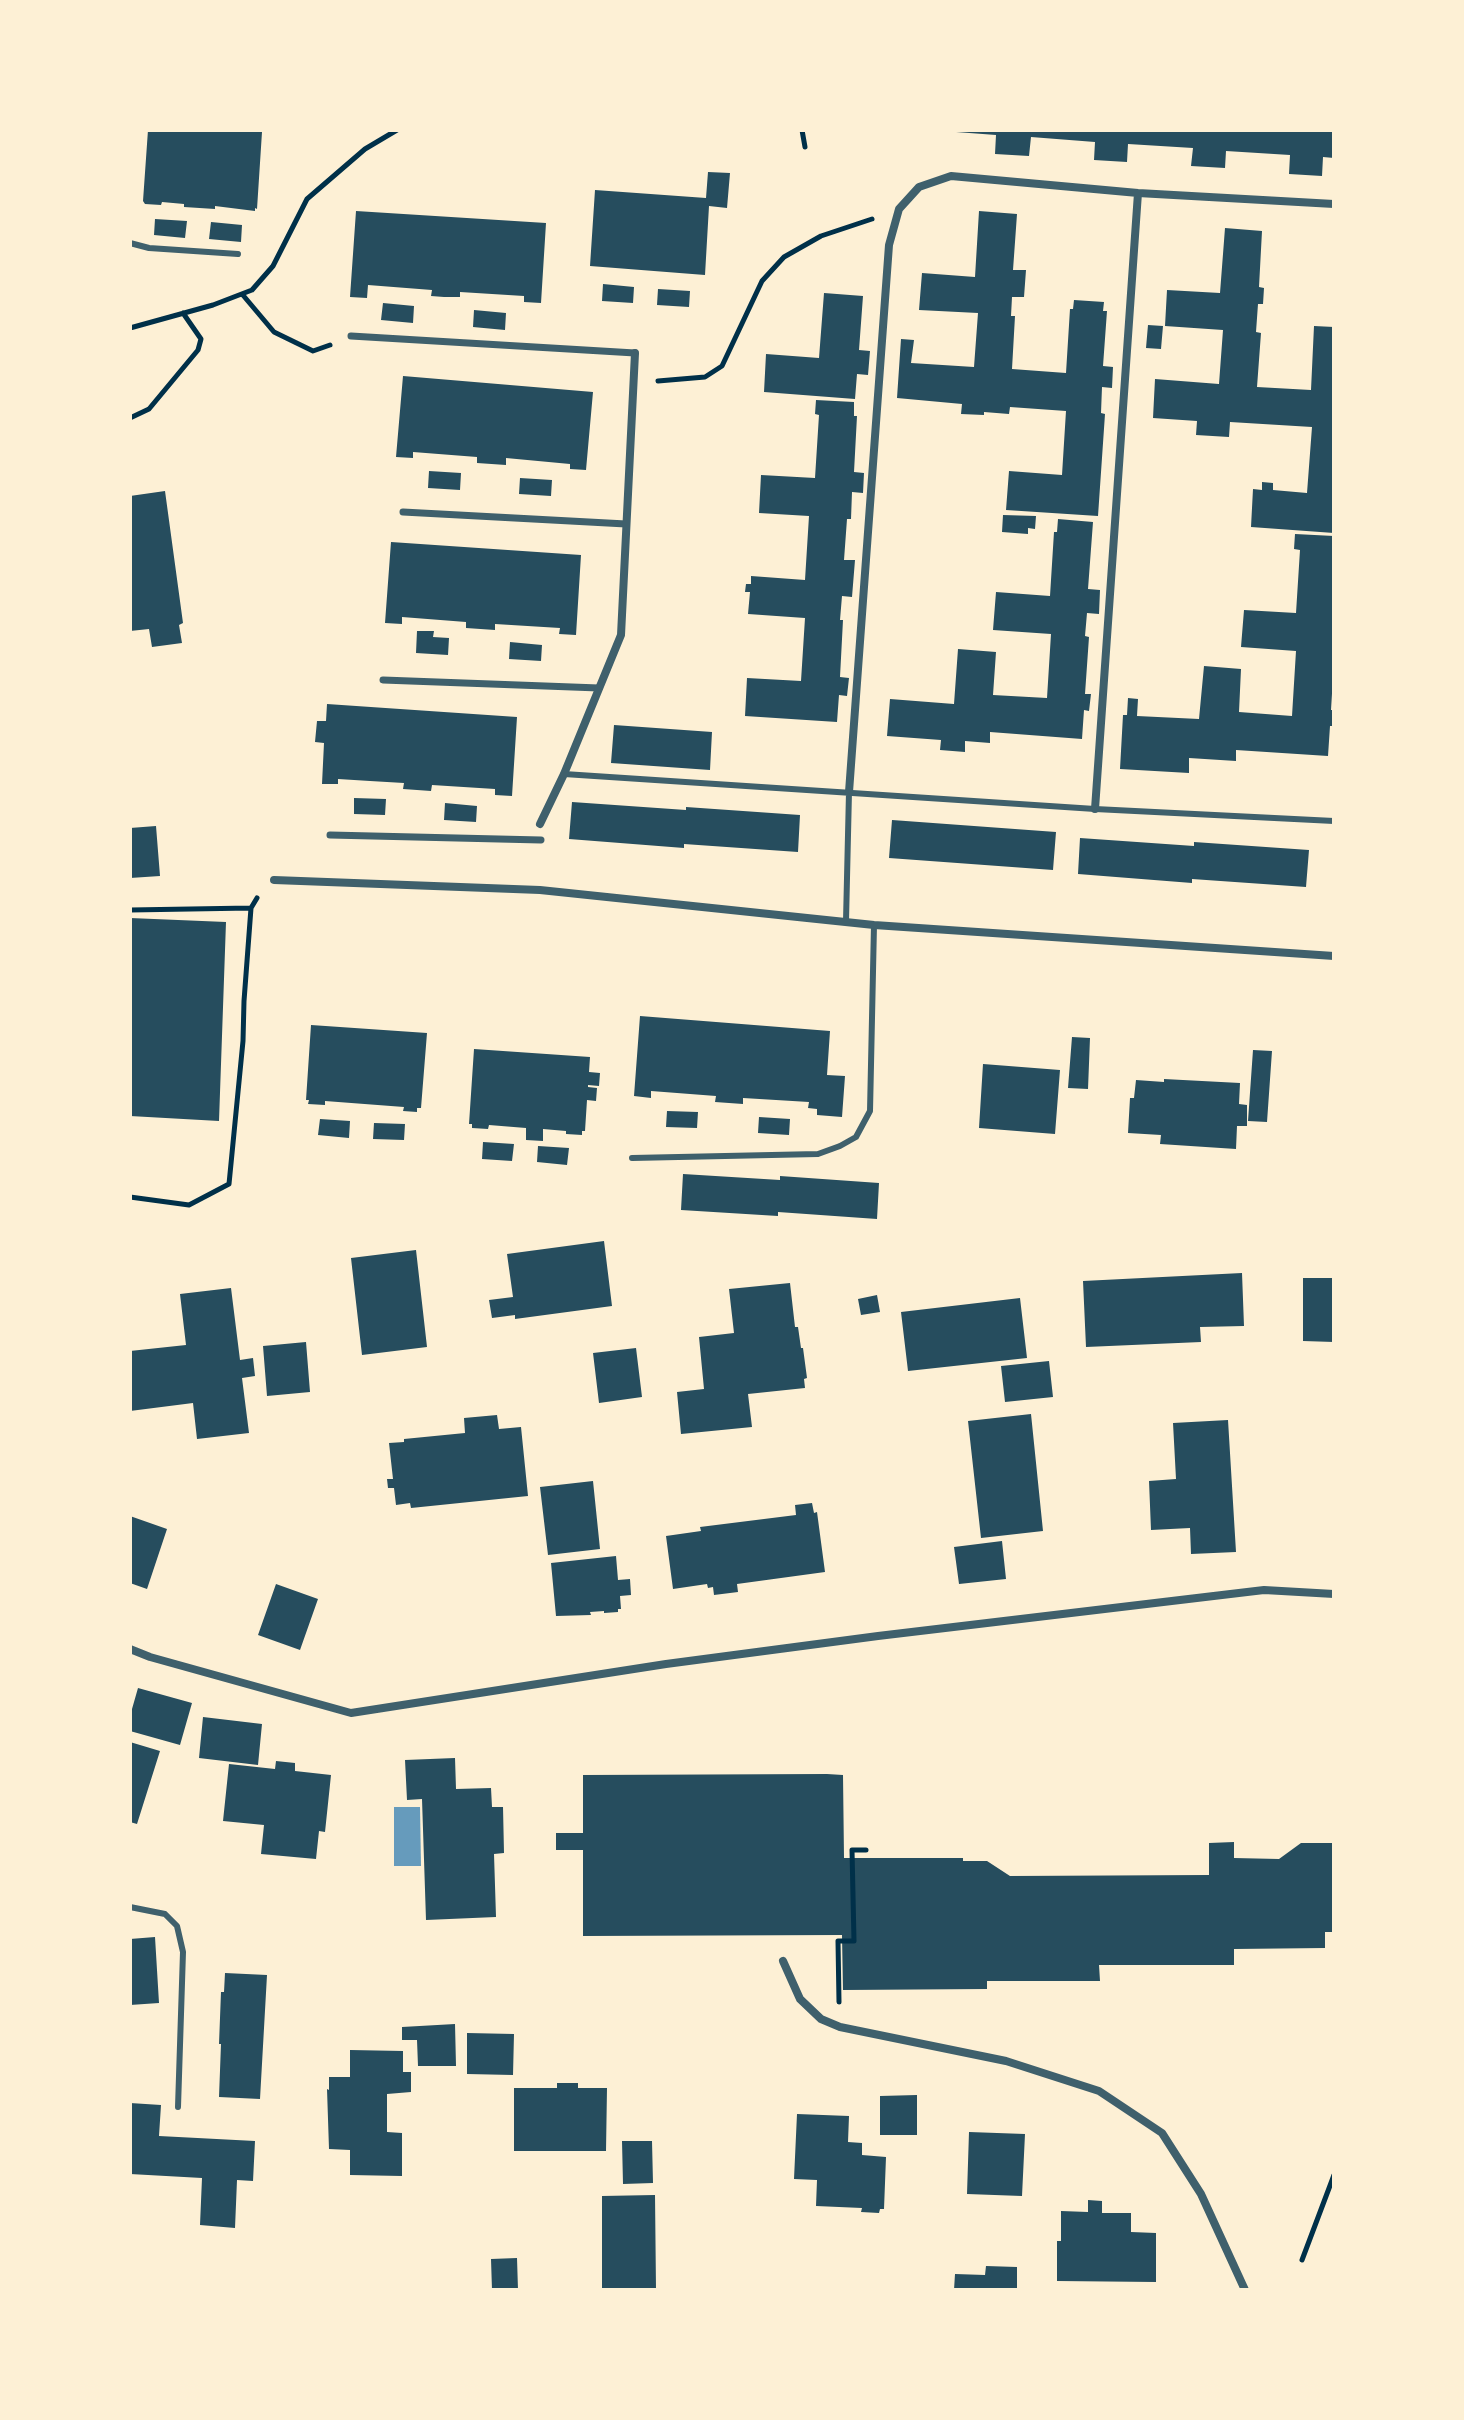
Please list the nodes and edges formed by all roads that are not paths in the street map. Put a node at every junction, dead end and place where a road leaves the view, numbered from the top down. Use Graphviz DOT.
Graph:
graph roads {
  1 [pos="1138,193"];
  2 [pos="1334,204"];
  3 [pos="130,243"];
  4 [pos="238,254"];
  5 [pos="351,336"];
  6 [pos="635,353"];
  7 [pos="403,512"];
  8 [pos="626,524"];
  9 [pos="383,680"];
  10 [pos="599,688"];
  11 [pos="564,774"];
  12 [pos="849,792"];
  13 [pos="1095,809"];
  14 [pos="1334,821"];
  15 [pos="540,824"];
  16 [pos="330,835"];
  17 [pos="541,840"];
  18 [pos="274,880"];
  19 [pos="846,921"];
  20 [pos="874,925"];
  21 [pos="1334,949"];
  22 [pos="1334,956"];
  23 [pos="632,1158"];
  24 [pos="1334,1594"];
  25 [pos="130,1649"];
  26 [pos="130,1907"];
  27 [pos="783,1961"];
  28 [pos="178,2107"];
  29 [pos="1245,2290"];
  1 -- 2 [label="street"];
  1 -- 12 [label="street"];
  1 -- 13 [label="street"];
  3 -- 4 [label="lane"];
  5 -- 6 [label="street"];
  6 -- 8 [label="street"];
  7 -- 8 [label="street"];
  8 -- 10 [label="street"];
  9 -- 10 [label="street"];
  10 -- 11 [label="street"];
  11 -- 12 [label="lane"];
  11 -- 15 [label="street"];
  12 -- 13 [label="lane"];
  12 -- 19 [label="lane"];
  13 -- 14 [label="lane"];
  16 -- 17 [label="street"];
  18 -- 19 [label="street"];
  19 -- 20 [label="street"];
  20 -- 22 [label="street"];
  20 -- 23 [label="lane"];
  21 -- 22 [label="lane"];
  24 -- 25 [label="street"];
  26 -- 28 [label="lane"];
  27 -- 29 [label="street"];
}
